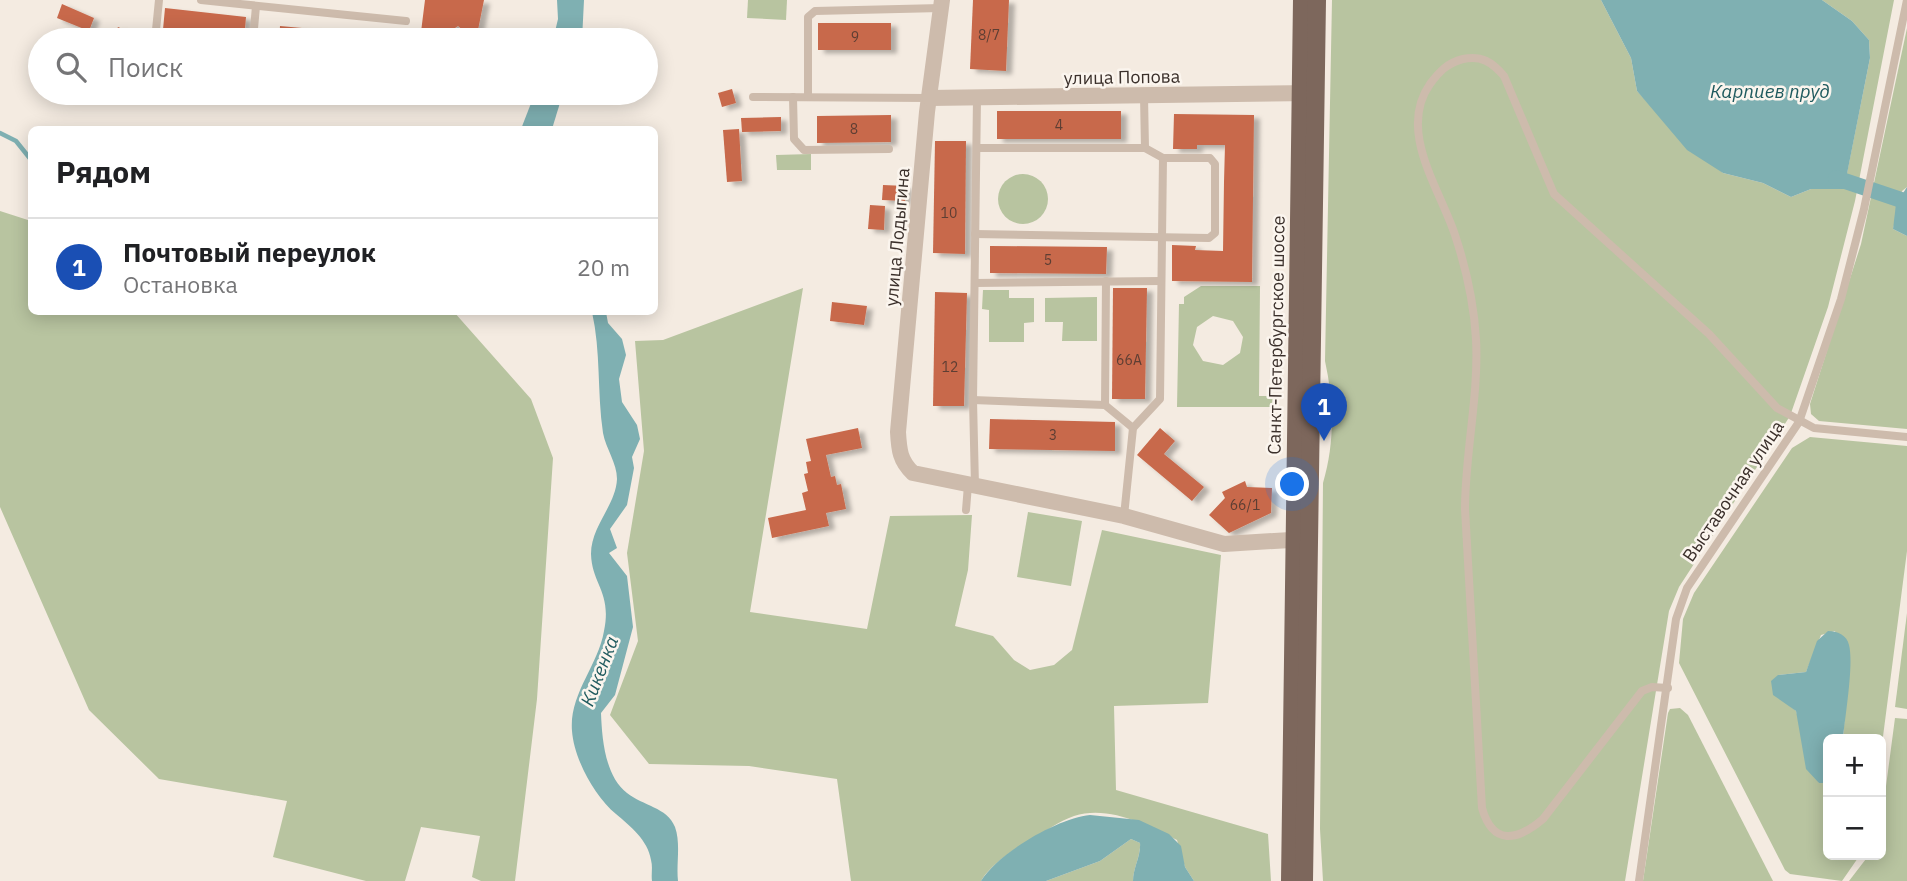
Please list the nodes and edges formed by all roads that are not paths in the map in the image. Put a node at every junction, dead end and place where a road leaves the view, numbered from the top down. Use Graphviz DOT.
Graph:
graph roads {
  1 [pos="159,0"];
  2 [pos="201,0"];
  3 [pos="1302,0"];
  4 [pos="1317,0"];
  5 [pos="1907,0"];
  6 [pos="211,1"];
  7 [pos="941,4"];
  8 [pos="256,6"];
  9 [pos="405,21"];
  10 [pos="156,28"];
  11 [pos="254,28"];
  12 [pos="1308,93"];
  13 [pos="1144,96"];
  14 [pos="753,97"];
  15 [pos="793,97"];
  16 [pos="808,97"];
  17 [pos="930,98"];
  18 [pos="977,98"];
  19 [pos="977,148"];
  20 [pos="1145,148"];
  21 [pos="889,149"];
  22 [pos="1163,158"];
  23 [pos="975,234"];
  24 [pos="1162,237"];
  25 [pos="1106,281"];
  26 [pos="1161,281"];
  27 [pos="975,283"];
  28 [pos="973,400"];
  29 [pos="1105,405"];
  30 [pos="1799,422"];
  31 [pos="1133,428"];
  32 [pos="1907,437"];
  33 [pos="972,485"];
  34 [pos="966,510"];
  35 [pos="1124,516"];
  36 [pos="1301,539"];
  37 [pos="1668,688"];
  38 [pos="1290,881"];
  39 [pos="1304,881"];
  40 [pos="1639,881"];
  1 -- 10 [label="lane"];
  2 -- 6 [label="lane"];
  3 -- 12 [label="main road, Санкт-Петербургское шоссе"];
  4 -- 12 [label="main road, Санкт-Петербургское шоссе"];
  5 -- 30 [label="lane, Выставочная улица"];
  6 -- 8 [label="lane"];
  7 -- 16 [label="lane"];
  7 -- 17 [label="street, улица Лодыгина"];
  8 -- 9 [label="lane"];
  8 -- 11 [label="lane"];
  12 -- 13 [label="street, улица Попова"];
  12 -- 36 [label="main road, Санкт-Петербургское шоссе"];
  13 -- 18 [label="street, улица Попова"];
  13 -- 20 [label="lane"];
  14 -- 15 [label="lane"];
  15 -- 16 [label="lane"];
  15 -- 21 [label="lane"];
  16 -- 17 [label="lane"];
  17 -- 18 [label="street, улица Попова"];
  17 -- 33 [label="street, улица Лодыгина"];
  18 -- 19 [label="lane"];
  19 -- 20 [label="lane"];
  19 -- 23 [label="lane"];
  20 -- 22 [label="lane"];
  22 -- 24 [label="lane"];
  22 -- 24 [label="lane"];
  23 -- 24 [label="lane"];
  23 -- 27 [label="lane"];
  24 -- 26 [label="lane"];
  25 -- 26 [label="lane"];
  25 -- 27 [label="lane"];
  25 -- 29 [label="lane"];
  26 -- 31 [label="lane"];
  27 -- 28 [label="lane"];
  28 -- 29 [label="lane"];
  28 -- 33 [label="lane"];
  29 -- 31 [label="lane"];
  30 -- 32 [label="lane"];
  30 -- 37 [label="lane, Выставочная улица"];
  30 -- 37 [label="lane"];
  31 -- 35 [label="lane"];
  33 -- 34 [label="lane"];
  33 -- 35 [label="street"];
  35 -- 36 [label="street"];
  36 -- 38 [label="main road, Санкт-Петербургское шоссе"];
  36 -- 39 [label="main road, Санкт-Петербургское шоссе"];
  37 -- 40 [label="lane, Выставочная улица"];
}
